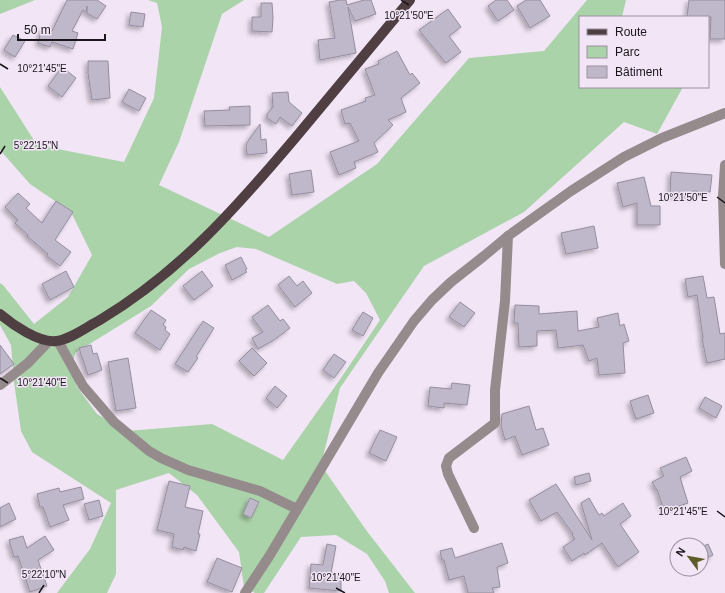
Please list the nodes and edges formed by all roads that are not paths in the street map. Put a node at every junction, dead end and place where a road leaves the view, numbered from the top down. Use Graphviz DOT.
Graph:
graph roads {
  1 [pos="410,0"];
  2 [pos="725,113"];
  3 [pos="725,165"];
  4 [pos="508,236"];
  5 [pos="725,264"];
  6 [pos="0,314"];
  7 [pos="53,341"];
  8 [pos="0,385"];
  9 [pos="297,509"];
  10 [pos="474,528"];
  11 [pos="245,593"];
  1 -- 7 [label="main road"];
  2 -- 4 [label="street"];
  3 -- 5 [label="street"];
  4 -- 9 [label="street"];
  4 -- 10 [label="street"];
  6 -- 7 [label="main road"];
  7 -- 8 [label="street"];
  7 -- 9 [label="street"];
  9 -- 11 [label="street"];
}
